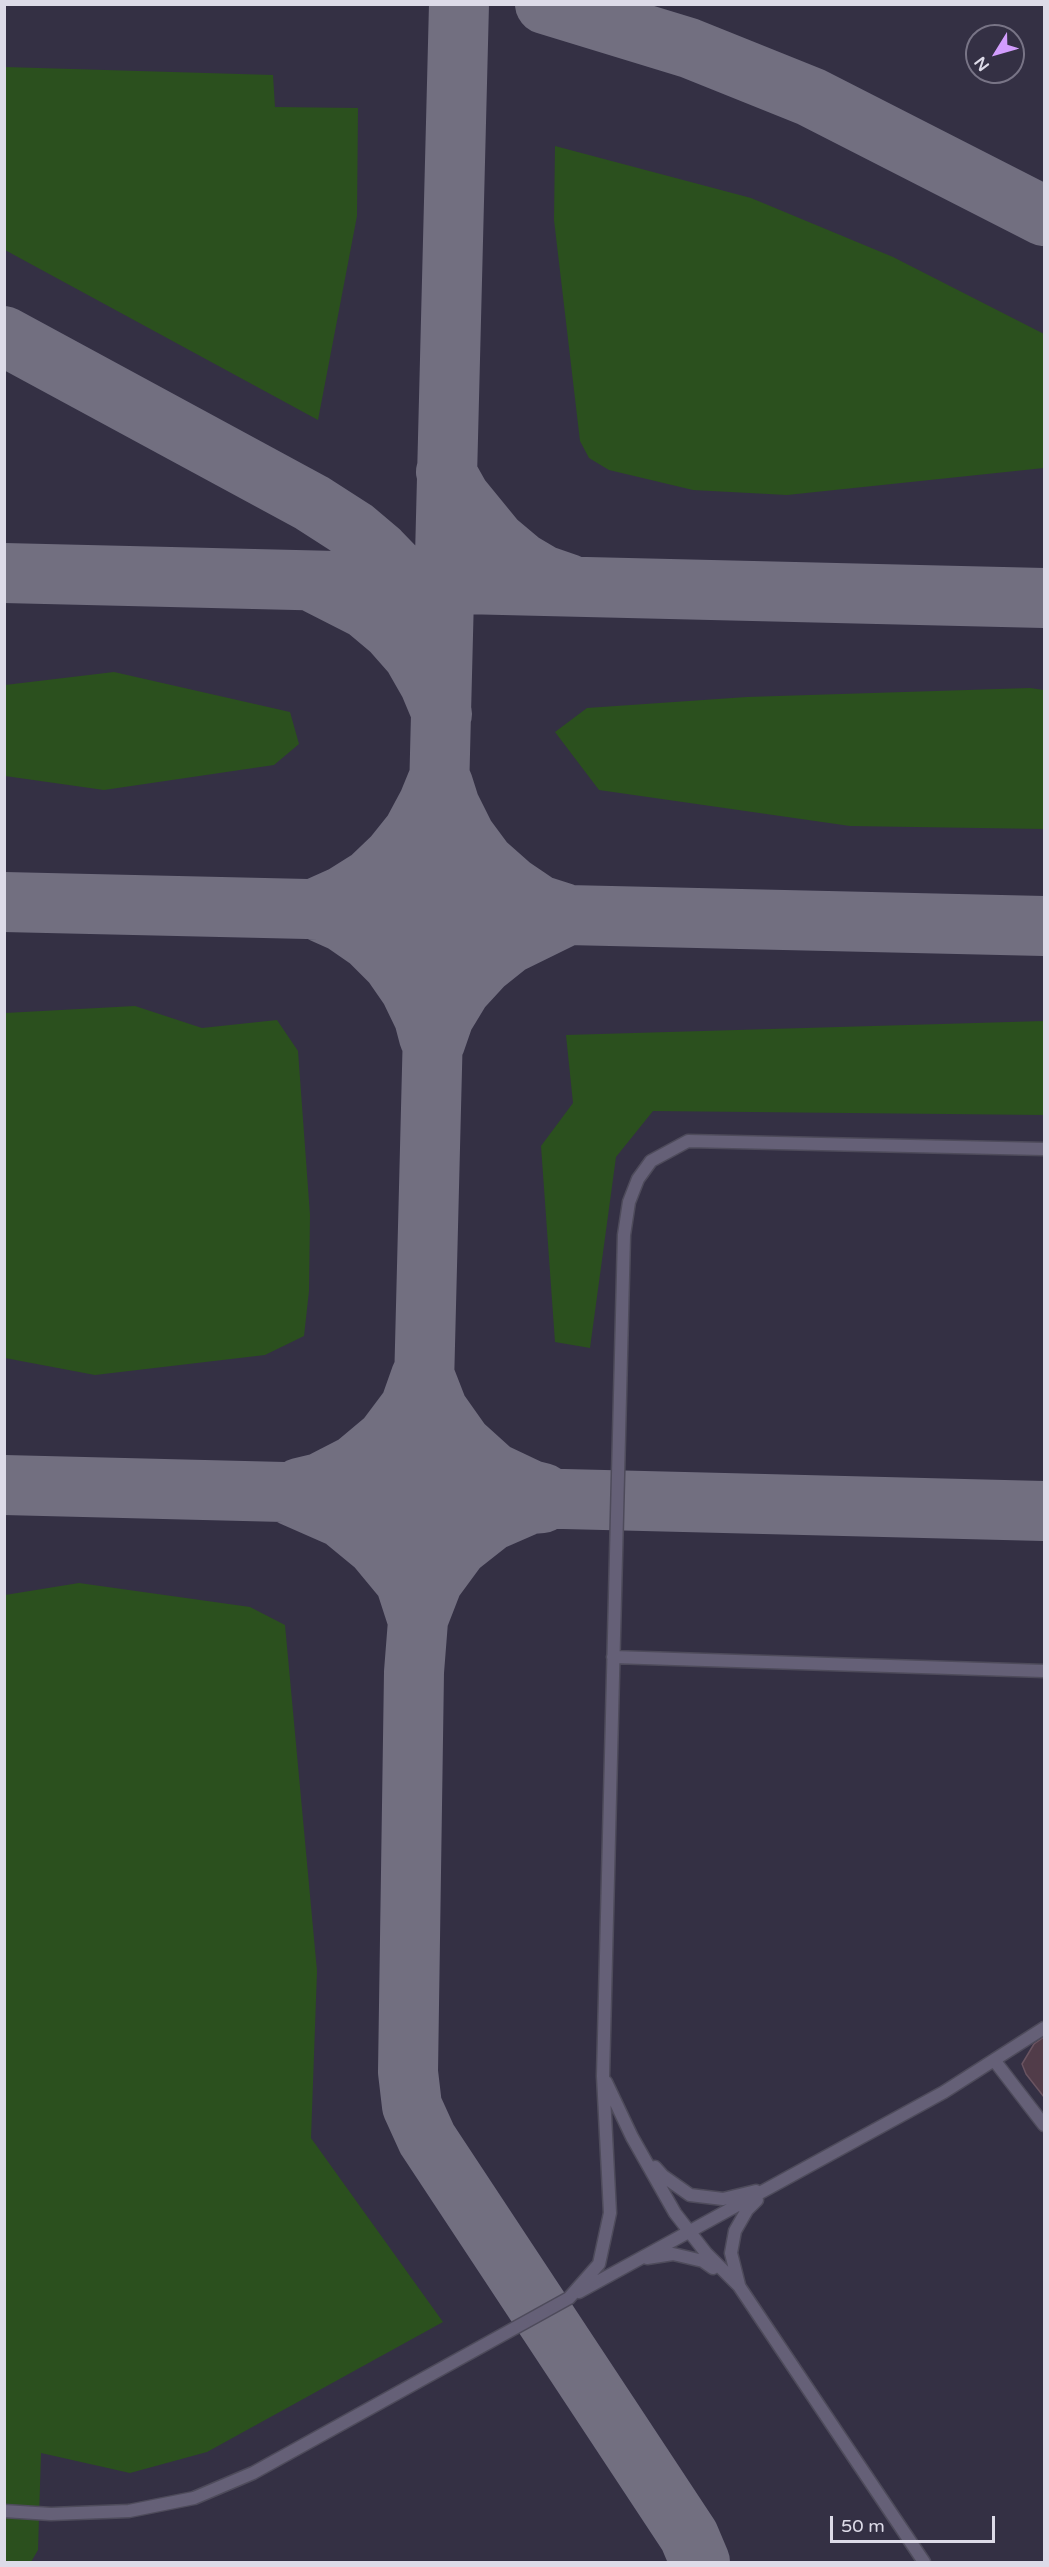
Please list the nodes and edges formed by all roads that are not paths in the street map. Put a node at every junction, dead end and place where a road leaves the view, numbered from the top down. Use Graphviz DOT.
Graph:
graph roads {
  1 [pos="1044,1149"];
  2 [pos="613,1657"];
  3 [pos="1044,1671"];
  4 [pos="1044,2028"];
  5 [pos="994,2060"];
  6 [pos="603,2076"];
  7 [pos="1044,2125"];
  8 [pos="632,2137"];
  9 [pos="771,2187"];
  10 [pos="689,2232"];
  11 [pos="639,2259"];
  12 [pos="739,2286"];
  13 [pos="569,2298"];
  14 [pos="4,2511"];
  15 [pos="924,2562"];
  1 -- 2 [label="lane"];
  2 -- 3 [label="lane"];
  2 -- 6 [label="lane"];
  4 -- 5 [label="lane"];
  5 -- 7 [label="lane"];
  5 -- 9 [label="lane"];
  6 -- 8 [label="lane"];
  6 -- 13 [label="lane"];
  8 -- 9 [label="lane"];
  8 -- 10 [label="lane"];
  9 -- 10 [label="lane"];
  9 -- 12 [label="lane"];
  10 -- 11 [label="lane"];
  10 -- 12 [label="lane"];
  11 -- 12 [label="lane"];
  11 -- 13 [label="lane"];
  12 -- 15 [label="lane"];
  13 -- 14 [label="lane"];
}
